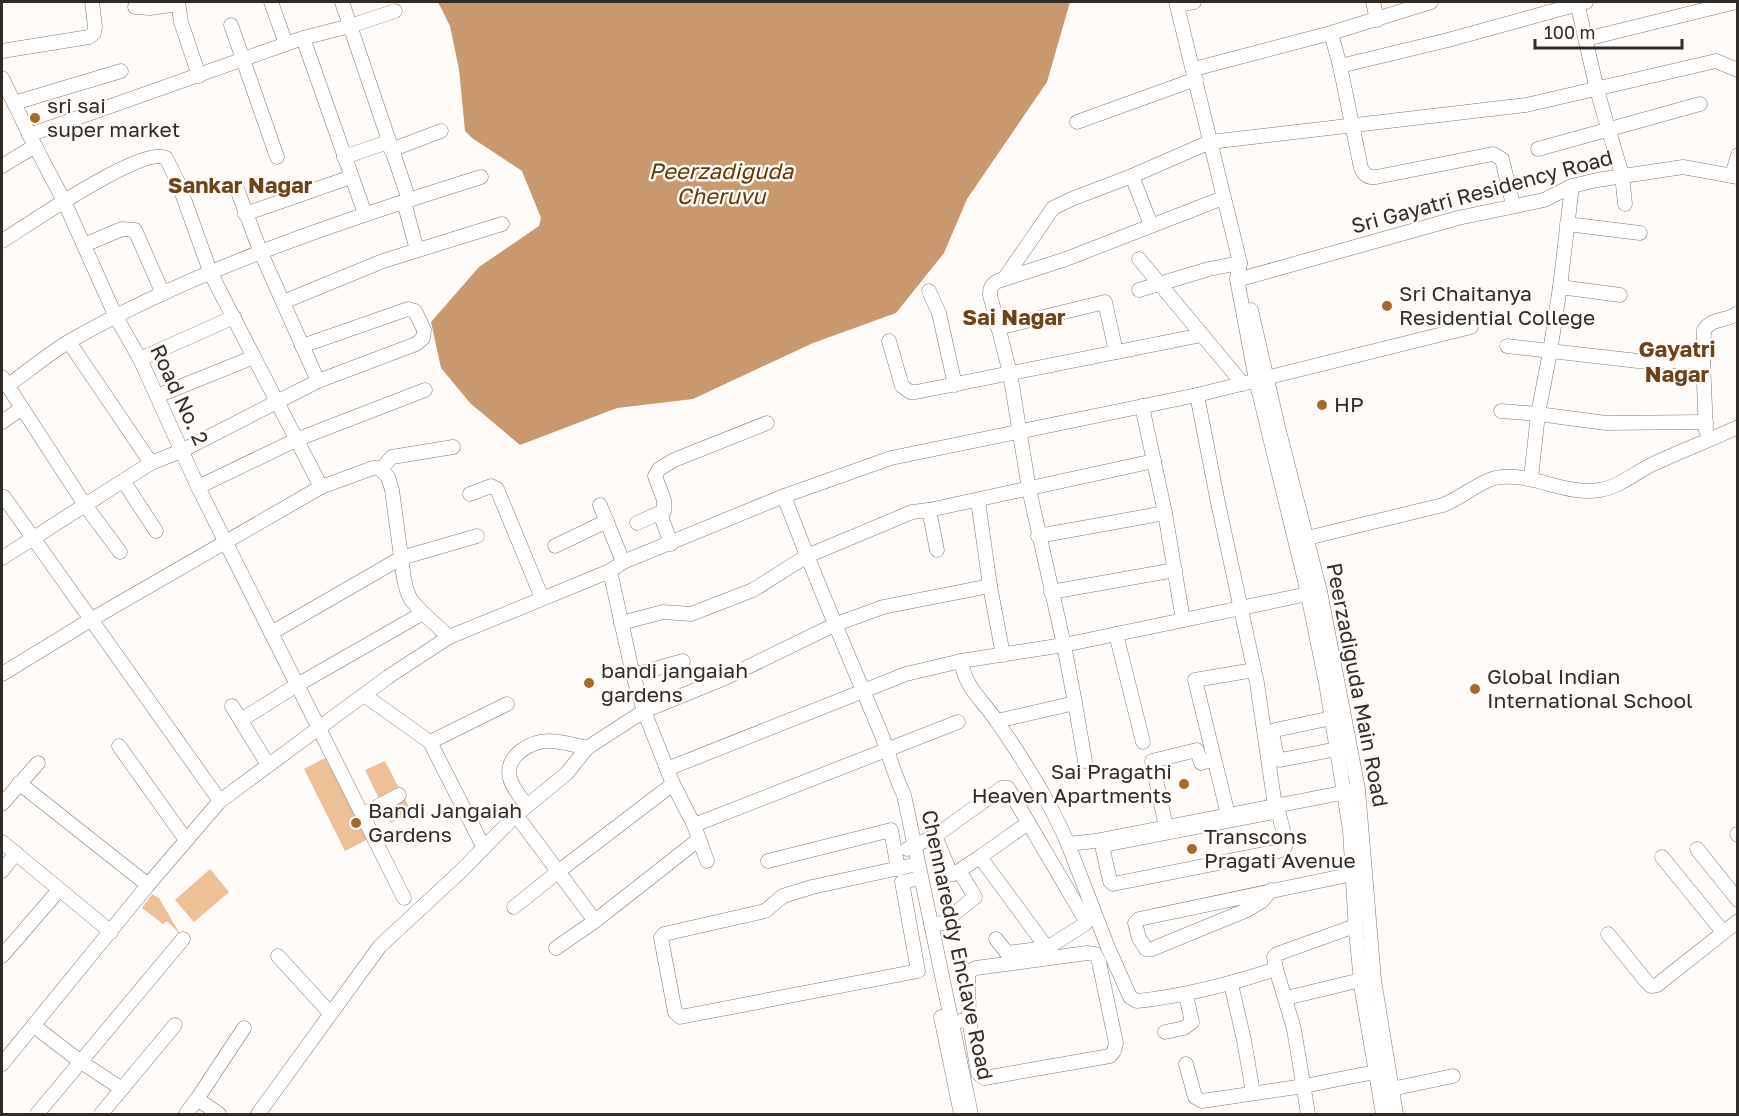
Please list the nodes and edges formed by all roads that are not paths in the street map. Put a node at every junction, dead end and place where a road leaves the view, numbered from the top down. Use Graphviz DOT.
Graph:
graph roads {
  1 [pos="92,2"];
  2 [pos="271,2"];
  3 [pos="342,2"];
  4 [pos="1194,2"];
  5 [pos="1373,2"];
  6 [pos="1431,2"];
  7 [pos="1581,2"];
  8 [pos="1736,2"];
  9 [pos="178,3"];
  10 [pos="1176,3"];
  11 [pos="135,8"];
  12 [pos="395,10"];
  13 [pos="1377,20"];
  14 [pos="231,25"];
  15 [pos="350,26"];
  16 [pos="1331,33"];
  17 [pos="303,38"];
  18 [pos="1586,39"];
  19 [pos="286,44"];
  20 [pos="2,51"];
  21 [pos="244,60"];
  22 [pos="1340,66"];
  23 [pos="1737,70"];
  24 [pos="121,71"];
  25 [pos="1195,74"];
  26 [pos="199,76"];
  27 [pos="2,78"];
  28 [pos="1597,90"];
  29 [pos="14,103"];
  30 [pos="1700,104"];
  31 [pos="1077,122"];
  32 [pos="1353,124"];
  33 [pos="1609,128"];
  34 [pos="441,131"];
  35 [pos="32,140"];
  36 [pos="1210,142"];
  37 [pos="390,146"];
  38 [pos="1538,149"];
  39 [pos="1737,155"];
  40 [pos="278,157"];
  41 [pos="344,158"];
  42 [pos="2,166"];
  43 [pos="1622,175"];
  44 [pos="1132,176"];
  45 [pos="351,177"];
  46 [pos="481,177"];
  47 [pos="1735,177"];
  48 [pos="1572,186"];
  49 [pos="237,189"];
  50 [pos="1223,198"];
  51 [pos="64,201"];
  52 [pos="406,201"];
  53 [pos="1625,204"];
  54 [pos="1514,205"];
  55 [pos="245,214"];
  56 [pos="364,214"];
  57 [pos="502,224"];
  58 [pos="1151,225"];
  59 [pos="1567,225"];
  60 [pos="1640,233"];
  61 [pos="2,242"];
  62 [pos="84,245"];
  63 [pos="417,250"];
  64 [pos="261,254"];
  65 [pos="1139,259"];
  66 [pos="1241,270"];
  67 [pos="211,274"];
  68 [pos="1004,279"];
  69 [pos="1160,284"];
  70 [pos="1560,287"];
  71 [pos="1139,290"];
  72 [pos="929,291"];
  73 [pos="163,294"];
  74 [pos="1620,295"];
  75 [pos="284,302"];
  76 [pos="1737,314"];
  77 [pos="116,317"];
  78 [pos="234,317"];
  79 [pos="1471,327"];
  80 [pos="998,328"];
  81 [pos="1202,335"];
  82 [pos="889,341"];
  83 [pos="69,342"];
  84 [pos="302,346"];
  85 [pos="1507,346"];
  86 [pos="1116,352"];
  87 [pos="1550,352"];
  88 [pos="254,357"];
  89 [pos="140,359"];
  90 [pos="1702,361"];
  91 [pos="1010,373"];
  92 [pos="1255,380"];
  93 [pos="4,381"];
  94 [pos="318,381"];
  95 [pos="955,385"];
  96 [pos="425,390"];
  97 [pos="1197,395"];
  98 [pos="157,396"];
  99 [pos="277,401"];
  100 [pos="1142,406"];
  101 [pos="22,408"];
  102 [pos="1502,411"];
  103 [pos="1538,414"];
  104 [pos="2,422"];
  105 [pos="1706,422"];
  106 [pos="767,423"];
  107 [pos="1737,427"];
  108 [pos="1020,431"];
  109 [pos="298,439"];
  110 [pos="1707,442"];
  111 [pos="453,447"];
  112 [pos="182,450"];
  113 [pos="1154,461"];
  114 [pos="151,463"];
  115 [pos="381,469"];
  116 [pos="1531,478"];
  117 [pos="124,482"];
  118 [pos="198,487"];
  119 [pos="321,487"];
  120 [pos="1029,489"];
  121 [pos="470,494"];
  122 [pos="4,496"];
  123 [pos="784,496"];
  124 [pos="978,501"];
  125 [pos="85,505"];
  126 [pos="600,505"];
  127 [pos="1293,509"];
  128 [pos="928,510"];
  129 [pos="660,513"];
  130 [pos="1165,513"];
  131 [pos="606,521"];
  132 [pos="637,523"];
  133 [pos="156,531"];
  134 [pos="477,536"];
  135 [pos="1038,536"];
  136 [pos="1307,538"];
  137 [pos="33,539"];
  138 [pos="225,542"];
  139 [pos="671,544"];
  140 [pos="555,546"];
  141 [pos="937,550"];
  142 [pos="120,552"];
  143 [pos="807,556"];
  144 [pos="2,558"];
  145 [pos="401,558"];
  146 [pos="624,562"];
  147 [pos="1175,570"];
  148 [pos="610,571"];
  149 [pos="990,586"];
  150 [pos="1051,592"];
  151 [pos="1308,594"];
  152 [pos="542,598"];
  153 [pos="1241,608"];
  154 [pos="423,613"];
  155 [pos="92,619"];
  156 [pos="1183,620"];
  157 [pos="621,623"];
  158 [pos="834,625"];
  159 [pos="271,633"];
  160 [pos="1116,634"];
  161 [pos="449,637"];
  162 [pos="1064,645"];
  163 [pos="1003,654"];
  164 [pos="682,661"];
  165 [pos="961,661"];
  166 [pos="1254,670"];
  167 [pos="2,674"];
  168 [pos="633,675"];
  169 [pos="297,685"];
  170 [pos="862,689"];
  171 [pos="364,695"];
  172 [pos="1075,703"];
  173 [pos="507,704"];
  174 [pos="232,706"];
  175 [pos="644,711"];
  176 [pos="1332,718"];
  177 [pos="241,720"];
  178 [pos="958,722"];
  179 [pos="997,722"];
  180 [pos="320,729"];
  181 [pos="430,742"];
  182 [pos="1143,742"];
  183 [pos="118,746"];
  184 [pos="587,748"];
  185 [pos="1337,749"];
  186 [pos="889,750"];
  187 [pos="1214,759"];
  188 [pos="1085,761"];
  189 [pos="38,763"];
  190 [pos="268,765"];
  191 [pos="667,769"];
  192 [pos="20,783"];
  193 [pos="673,784"];
  194 [pos="1352,791"];
  195 [pos="399,795"];
  196 [pos="220,801"];
  197 [pos="2,804"];
  198 [pos="528,806"];
  199 [pos="1277,810"];
  200 [pos="362,815"];
  201 [pos="516,815"];
  202 [pos="1228,815"];
  203 [pos="1028,823"];
  204 [pos="694,825"];
  205 [pos="1166,827"];
  206 [pos="934,836"];
  207 [pos="186,840"];
  208 [pos="698,840"];
  209 [pos="2,842"];
  210 [pos="1068,844"];
  211 [pos="484,848"];
  212 [pos="910,848"];
  213 [pos="1696,849"];
  214 [pos="15,853"];
  215 [pos="980,857"];
  216 [pos="1662,857"];
  217 [pos="707,861"];
  218 [pos="768,861"];
  219 [pos="2,871"];
  220 [pos="559,871"];
  221 [pos="960,872"];
  222 [pos="910,873"];
  223 [pos="1353,874"];
  224 [pos="148,885"];
  225 [pos="59,890"];
  226 [pos="1271,890"];
  227 [pos="404,898"];
  228 [pos="1737,900"];
  229 [pos="514,907"];
  230 [pos="595,921"];
  231 [pos="1737,921"];
  232 [pos="931,924"];
  233 [pos="1355,926"];
  234 [pos="1723,932"];
  235 [pos="111,933"];
  236 [pos="1608,934"];
  237 [pos="183,939"];
  238 [pos="996,939"];
  239 [pos="556,948"];
  240 [pos="1047,948"];
  241 [pos="2,956"];
  242 [pos="278,956"];
  243 [pos="1276,969"];
  244 [pos="937,973"];
  245 [pos="1361,980"];
  246 [pos="1231,984"];
  247 [pos="1186,995"];
  248 [pos="1286,998"];
  249 [pos="330,1013"];
  250 [pos="969,1019"];
  251 [pos="947,1024"];
  252 [pos="175,1025"];
  253 [pos="34,1026"];
  254 [pos="244,1028"];
  255 [pos="1165,1032"];
  256 [pos="81,1062"];
  257 [pos="2,1064"];
  258 [pos="1186,1064"];
  259 [pos="1375,1072"];
  260 [pos="1453,1076"];
  261 [pos="1304,1086"];
  262 [pos="122,1089"];
  263 [pos="1391,1089"];
  264 [pos="1253,1094"];
  265 [pos="197,1099"];
  266 [pos="37,1114"];
  267 [pos="101,1114"];
  268 [pos="186,1114"];
  269 [pos="219,1114"];
  270 [pos="258,1114"];
  271 [pos="961,1114"];
  272 [pos="971,1114"];
  273 [pos="1308,1114"];
  274 [pos="1383,1114"];
  275 [pos="1396,1114"];
  1 -- 20 [label="street"];
  2 -- 19 [label="street"];
  3 -- 15 [label="street"];
  4 -- 10 [label="street"];
  5 -- 13 [label="street"];
  6 -- 13 [label="street"];
  7 -- 18 [label="street"];
  7 -- 22 [label="street"];
  8 -- 18 [label="street"];
  9 -- 11 [label="street"];
  9 -- 26 [label="street"];
  10 -- 25 [label="street, Peerzadiguda Main Road"];
  12 -- 15 [label="street"];
  13 -- 16 [label="street"];
  14 -- 21 [label="street"];
  15 -- 17 [label="street"];
  15 -- 37 [label="street"];
  16 -- 22 [label="street"];
  16 -- 25 [label="street"];
  17 -- 19 [label="street"];
  17 -- 41 [label="street"];
  18 -- 28 [label="street"];
  19 -- 21 [label="street"];
  21 -- 26 [label="street"];
  21 -- 40 [label="street"];
  22 -- 32 [label="street"];
  23 -- 28 [label="street"];
  24 -- 29 [label="street"];
  25 -- 31 [label="street"];
  25 -- 36 [label="street, Peerzadiguda Main Road"];
  26 -- 35 [label="street"];
  27 -- 29 [label="street, Road No. 2"];
  28 -- 32 [label="street"];
  28 -- 33 [label="street"];
  29 -- 35 [label="street, Road No. 2"];
  30 -- 33 [label="street"];
  32 -- 36 [label="street"];
  32 -- 54 [label="street"];
  33 -- 38 [label="street"];
  33 -- 43 [label="street"];
  34 -- 37 [label="street"];
  35 -- 42 [label="street"];
  35 -- 51 [label="street, Road No. 2"];
  36 -- 44 [label="street"];
  36 -- 50 [label="street, Peerzadiguda Main Road"];
  37 -- 41 [label="street"];
  37 -- 52 [label="street"];
  39 -- 47 [label="street, Sri Gayatri Residency Road"];
  41 -- 45 [label="street"];
  43 -- 47 [label="street, Sri Gayatri Residency Road"];
  43 -- 48 [label="street, Sri Gayatri Residency Road"];
  43 -- 53 [label="street"];
  44 -- 58 [label="street"];
  44 -- 68 [label="street"];
  45 -- 55 [label="street"];
  45 -- 56 [label="street"];
  46 -- 52 [label="street"];
  48 -- 54 [label="street, Sri Gayatri Residency Road"];
  48 -- 59 [label="street"];
  49 -- 55 [label="street"];
  50 -- 58 [label="street"];
  50 -- 66 [label="street, Peerzadiguda Main Road"];
  51 -- 61 [label="street"];
  51 -- 62 [label="street, Road No. 2"];
  51 -- 67 [label="street"];
  52 -- 56 [label="street"];
  52 -- 63 [label="street"];
  54 -- 66 [label="street, Sri Gayatri Residency Road"];
  55 -- 64 [label="street"];
  56 -- 64 [label="street"];
  57 -- 63 [label="street"];
  58 -- 68 [label="street"];
  59 -- 60 [label="street"];
  59 -- 70 [label="street"];
  62 -- 73 [label="street"];
  62 -- 77 [label="street, Road No. 2"];
  63 -- 75 [label="street"];
  64 -- 67 [label="street"];
  64 -- 75 [label="street"];
  65 -- 69 [label="street"];
  66 -- 69 [label="street, Sri Gayatri Residency Road"];
  66 -- 92 [label="street, Peerzadiguda Main Road"];
  67 -- 73 [label="street"];
  67 -- 78 [label="street"];
  68 -- 80 [label="street"];
  69 -- 71 [label="street, Sri Gayatri Residency Road"];
  69 -- 81 [label="street"];
  70 -- 74 [label="street"];
  70 -- 87 [label="street"];
  72 -- 95 [label="street"];
  73 -- 77 [label="street"];
  75 -- 84 [label="street"];
  76 -- 90 [label="street"];
  77 -- 83 [label="street"];
  77 -- 89 [label="street, Road No. 2"];
  78 -- 88 [label="street"];
  78 -- 89 [label="street"];
  79 -- 92 [label="street"];
  80 -- 86 [label="street"];
  80 -- 91 [label="street"];
  81 -- 86 [label="street"];
  81 -- 92 [label="street"];
  82 -- 95 [label="street"];
  83 -- 93 [label="street"];
  83 -- 114 [label="street"];
  84 -- 94 [label="street"];
  84 -- 94 [label="street"];
  85 -- 87 [label="street"];
  86 -- 91 [label="street"];
  87 -- 90 [label="street"];
  87 -- 103 [label="street"];
  88 -- 98 [label="street"];
  88 -- 99 [label="street"];
  89 -- 98 [label="street, Road No. 2"];
  90 -- 105 [label="street"];
  91 -- 95 [label="street"];
  91 -- 108 [label="street"];
  92 -- 97 [label="street"];
  92 -- 127 [label="street, Peerzadiguda Main Road"];
  93 -- 101 [label="street"];
  94 -- 99 [label="street"];
  96 -- 109 [label="street"];
  97 -- 100 [label="street"];
  97 -- 153 [label="street"];
  98 -- 112 [label="street, Road No. 2"];
  99 -- 109 [label="street"];
  99 -- 112 [label="street"];
  100 -- 108 [label="street"];
  100 -- 113 [label="street"];
  101 -- 104 [label="street"];
  101 -- 125 [label="street"];
  102 -- 103 [label="street"];
  103 -- 105 [label="street"];
  103 -- 116 [label="street"];
  105 -- 110 [label="street"];
  106 -- 129 [label="street"];
  107 -- 110 [label="street"];
  108 -- 120 [label="street"];
  108 -- 123 [label="street"];
  109 -- 118 [label="street"];
  109 -- 119 [label="street"];
  110 -- 116 [label="street"];
  111 -- 115 [label="street"];
  112 -- 114 [label="street"];
  112 -- 118 [label="street, Road No. 2"];
  113 -- 120 [label="street"];
  113 -- 130 [label="street"];
  114 -- 117 [label="street"];
  115 -- 119 [label="street"];
  115 -- 145 [label="street"];
  116 -- 136 [label="street"];
  117 -- 125 [label="street"];
  117 -- 133 [label="street"];
  118 -- 138 [label="street, Road No. 2"];
  119 -- 138 [label="street"];
  120 -- 124 [label="street"];
  120 -- 135 [label="street"];
  121 -- 152 [label="street"];
  122 -- 137 [label="street"];
  123 -- 139 [label="street"];
  123 -- 143 [label="street, Chennareddy Enclave Road"];
  124 -- 128 [label="street"];
  124 -- 149 [label="street"];
  125 -- 137 [label="street"];
  125 -- 142 [label="street"];
  126 -- 131 [label="street"];
  127 -- 136 [label="street, Peerzadiguda Main Road"];
  127 -- 151 [label="street, Peerzadiguda Main Road"];
  128 -- 141 [label="street"];
  128 -- 143 [label="street"];
  129 -- 132 [label="street"];
  129 -- 139 [label="street"];
  130 -- 135 [label="street"];
  130 -- 147 [label="street"];
  131 -- 140 [label="street"];
  131 -- 146 [label="street"];
  134 -- 145 [label="street"];
  135 -- 150 [label="street"];
  136 -- 194 [label="street, Peerzadiguda Main Road"];
  137 -- 144 [label="street"];
  137 -- 155 [label="street"];
  138 -- 155 [label="street"];
  138 -- 159 [label="street, Road No. 2"];
  139 -- 146 [label="street"];
  143 -- 157 [label="street"];
  143 -- 158 [label="street, Chennareddy Enclave Road"];
  145 -- 154 [label="street"];
  145 -- 159 [label="street"];
  146 -- 148 [label="street"];
  147 -- 150 [label="street"];
  147 -- 156 [label="street"];
  148 -- 152 [label="street"];
  148 -- 157 [label="street"];
  149 -- 158 [label="street"];
  149 -- 163 [label="street"];
  150 -- 162 [label="street"];
  151 -- 153 [label="street"];
  151 -- 176 [label="street, Peerzadiguda Main Road"];
  152 -- 161 [label="street"];
  153 -- 156 [label="street"];
  153 -- 166 [label="street"];
  154 -- 161 [label="street"];
  154 -- 169 [label="street"];
  155 -- 167 [label="street"];
  155 -- 196 [label="street"];
  156 -- 160 [label="street"];
  157 -- 168 [label="street"];
  158 -- 170 [label="street, Chennareddy Enclave Road"];
  158 -- 175 [label="street"];
  159 -- 169 [label="street, Road No. 2"];
  160 -- 162 [label="street"];
  160 -- 182 [label="street"];
  161 -- 171 [label="street"];
  162 -- 163 [label="street"];
  162 -- 172 [label="street"];
  163 -- 165 [label="street"];
  164 -- 168 [label="street"];
  165 -- 170 [label="street"];
  165 -- 179 [label="street"];
  166 -- 187 [label="street"];
  166 -- 199 [label="street"];
  168 -- 175 [label="street"];
  169 -- 177 [label="street"];
  169 -- 180 [label="street, Road No. 2"];
  170 -- 186 [label="street, Chennareddy Enclave Road"];
  170 -- 191 [label="street"];
  171 -- 180 [label="street"];
  171 -- 181 [label="street"];
  172 -- 179 [label="street"];
  172 -- 188 [label="street"];
  173 -- 181 [label="street"];
  174 -- 177 [label="street"];
  175 -- 184 [label="street"];
  175 -- 191 [label="street"];
  176 -- 185 [label="street, Peerzadiguda Main Road"];
  176 -- 185 [label="street"];
  177 -- 190 [label="street"];
  178 -- 186 [label="street"];
  179 -- 210 [label="street"];
  180 -- 190 [label="street"];
  180 -- 200 [label="street, Road No. 2"];
  181 -- 211 [label="street"];
  183 -- 207 [label="street"];
  184 -- 198 [label="street"];
  184 -- 198 [label="street"];
  185 -- 194 [label="street, Peerzadiguda Main Road"];
  186 -- 204 [label="street"];
  186 -- 212 [label="street, Chennareddy Enclave Road"];
  187 -- 202 [label="street"];
  187 -- 205 [label="street"];
  189 -- 192 [label="street"];
  190 -- 196 [label="street"];
  191 -- 193 [label="street"];
  192 -- 197 [label="street"];
  192 -- 224 [label="street"];
  193 -- 204 [label="street"];
  193 -- 220 [label="street"];
  194 -- 199 [label="street"];
  194 -- 223 [label="street, Peerzadiguda Main Road"];
  194 -- 263 [label="street, Peerzadiguda Main Road"];
  195 -- 200 [label="street"];
  196 -- 207 [label="street"];
  198 -- 201 [label="street"];
  199 -- 199 [label="street"];
  199 -- 202 [label="street"];
  200 -- 227 [label="street, Road No. 2"];
  201 -- 211 [label="street"];
  201 -- 220 [label="street"];
  202 -- 205 [label="street"];
  203 -- 206 [label="street"];
  203 -- 215 [label="street"];
  203 -- 240 [label="street"];
  204 -- 208 [label="street"];
  205 -- 210 [label="street"];
  206 -- 212 [label="street"];
  206 -- 221 [label="street"];
  207 -- 224 [label="street"];
  208 -- 217 [label="street"];
  208 -- 230 [label="street"];
  209 -- 214 [label="street"];
  210 -- 247 [label="street"];
  211 -- 249 [label="street"];
  212 -- 222 [label="street, Chennareddy Enclave Road"];
  213 -- 228 [label="street"];
  214 -- 219 [label="street"];
  214 -- 225 [label="street"];
  215 -- 221 [label="street"];
  215 -- 240 [label="street"];
  216 -- 234 [label="street"];
  218 -- 222 [label="street"];
  220 -- 229 [label="street"];
  220 -- 230 [label="street"];
  221 -- 232 [label="street"];
  222 -- 222 [label="street"];
  222 -- 232 [label="street, Chennareddy Enclave Road"];
  222 -- 244 [label="street, Chennareddy Enclave Road"];
  223 -- 226 [label="street"];
  223 -- 233 [label="street, Peerzadiguda Main Road"];
  224 -- 235 [label="street"];
  225 -- 235 [label="street"];
  225 -- 241 [label="street"];
  226 -- 226 [label="street"];
  230 -- 239 [label="street"];
  231 -- 234 [label="street"];
  232 -- 244 [label="street, Chennareddy Enclave Road"];
  233 -- 243 [label="street"];
  233 -- 245 [label="street, Peerzadiguda Main Road"];
  234 -- 236 [label="street"];
  235 -- 253 [label="street"];
  237 -- 256 [label="street"];
  238 -- 240 [label="street"];
  242 -- 249 [label="street"];
  243 -- 246 [label="street"];
  243 -- 248 [label="street"];
  244 -- 251 [label="street, Chennareddy Enclave Road"];
  245 -- 248 [label="street"];
  245 -- 259 [label="street, Peerzadiguda Main Road"];
  246 -- 247 [label="street"];
  246 -- 264 [label="street"];
  247 -- 255 [label="street"];
  248 -- 261 [label="street"];
  249 -- 270 [label="street"];
  250 -- 250 [label="street"];
  250 -- 251 [label="street"];
  251 -- 271 [label="street, Chennareddy Enclave Road"];
  251 -- 272 [label="street, Chennareddy Enclave Road"];
  252 -- 262 [label="street"];
  253 -- 256 [label="street"];
  253 -- 257 [label="street"];
  254 -- 265 [label="street"];
  256 -- 262 [label="street"];
  256 -- 266 [label="street"];
  258 -- 264 [label="street"];
  259 -- 261 [label="street"];
  259 -- 274 [label="street, Peerzadiguda Main Road"];
  260 -- 263 [label="street"];
  261 -- 264 [label="street"];
  261 -- 273 [label="street"];
  262 -- 267 [label="street"];
  263 -- 275 [label="street, Peerzadiguda Main Road"];
  265 -- 268 [label="street"];
  265 -- 269 [label="street"];
}
